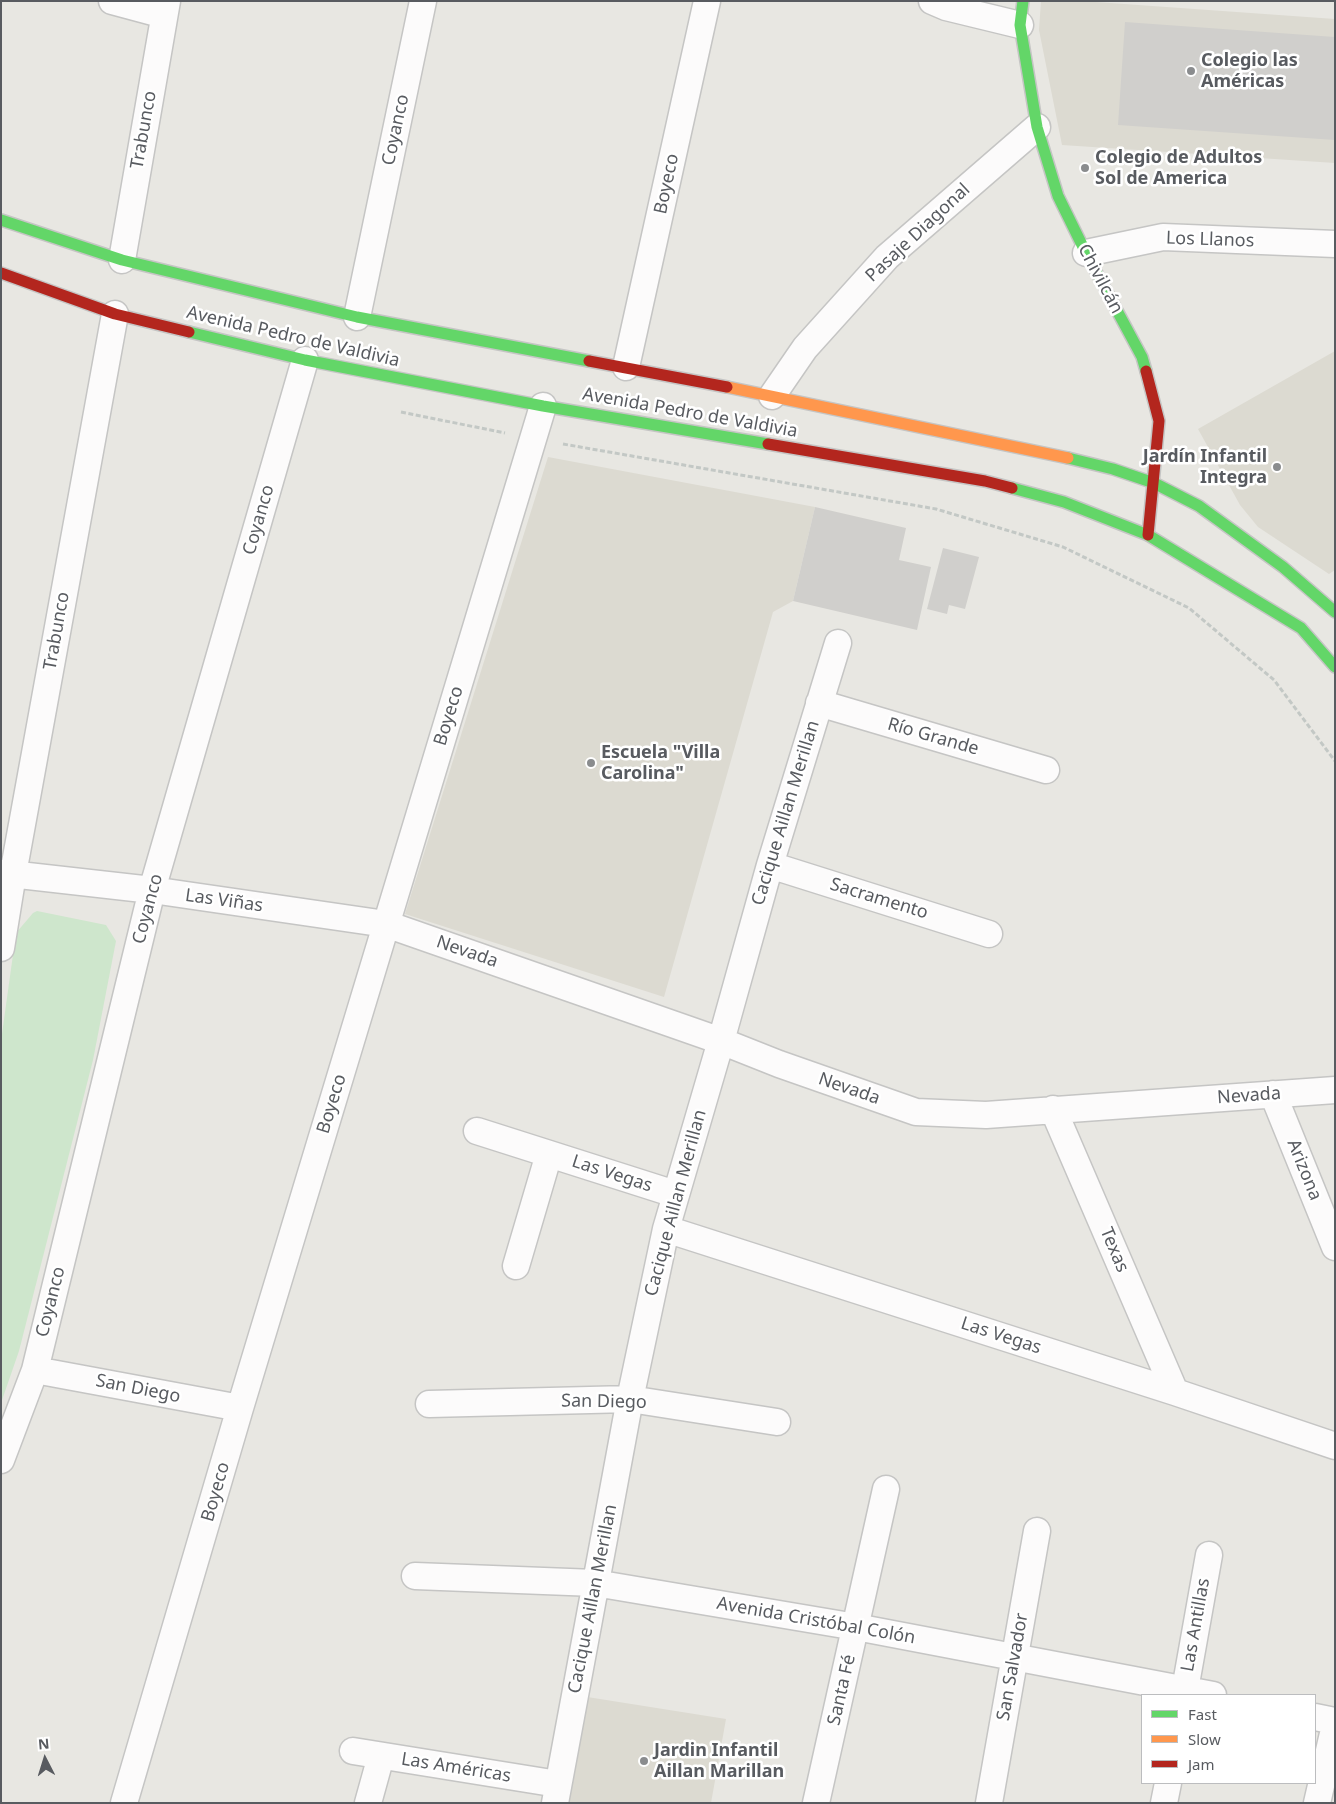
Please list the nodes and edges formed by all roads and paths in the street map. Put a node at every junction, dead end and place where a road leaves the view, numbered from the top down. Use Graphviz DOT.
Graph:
graph roads {
  1 [pos="112,1"];
  2 [pos="423,1"];
  3 [pos="707,1"];
  4 [pos="932,1"];
  5 [pos="165,8"];
  6 [pos="1022,13"];
  7 [pos="1037,127"];
  8 [pos="1,220"];
  9 [pos="1335,244"];
  10 [pos="1086,253"];
  11 [pos="122,260"];
  12 [pos="1,273"];
  13 [pos="115,314"];
  14 [pos="357,317"];
  15 [pos="305,360"];
  16 [pos="626,367"];
  17 [pos="772,396"];
  18 [pos="543,406"];
  19 [pos="400,412"];
  20 [pos="533,438"];
  21 [pos="1154,483"];
  22 [pos="1148,535"];
  23 [pos="1335,612"];
  24 [pos="838,644"];
  25 [pos="1335,667"];
  26 [pos="820,703"];
  27 [pos="1335,761"];
  28 [pos="1046,770"];
  29 [pos="770,865"];
  30 [pos="7,873"];
  31 [pos="152,890"];
  32 [pos="386,924"];
  33 [pos="988,934"];
  34 [pos="1,948"];
  35 [pos="721,1041"];
  36 [pos="1335,1090"];
  37 [pos="1273,1094"];
  38 [pos="1053,1109"];
  39 [pos="477,1131"];
  40 [pos="549,1154"];
  41 [pos="676,1194"];
  42 [pos="666,1229"];
  43 [pos="1335,1247"];
  44 [pos="516,1266"];
  45 [pos="35,1370"];
  46 [pos="1174,1392"];
  47 [pos="630,1399"];
  48 [pos="429,1404"];
  49 [pos="240,1408"];
  50 [pos="777,1422"];
  51 [pos="1335,1446"];
  52 [pos="1,1460"];
  53 [pos="886,1489"];
  54 [pos="1038,1531"];
  55 [pos="1209,1555"];
  56 [pos="415,1576"];
  57 [pos="595,1583"];
  58 [pos="856,1627"];
  59 [pos="1015,1658"];
  60 [pos="1184,1692"];
  61 [pos="1203,1694"];
  62 [pos="1316,1717"];
  63 [pos="1335,1723"];
  64 [pos="353,1751"];
  65 [pos="381,1756"];
  66 [pos="1168,1784"];
  67 [pos="556,1793"];
  68 [pos="124,1803"];
  69 [pos="368,1803"];
  70 [pos="816,1803"];
  71 [pos="988,1803"];
  72 [pos="1164,1803"];
  73 [pos="1318,1803"];
  1 -- 5 [label="street"];
  2 -- 14 [label="street, Coyanco"];
  3 -- 16 [label="street, Boyeco"];
  4 -- 6 [label="street, Chivilcán"];
  5 -- 11 [label="street, Trabunco"];
  6 -- 7 [label="main road, Chivilcán"];
  7 -- 10 [label="main road, Chivilcán"];
  7 -- 17 [label="street, Pasaje Diagonal"];
  8 -- 11 [label="main road, Avenida Pedro de Valdivia"];
  9 -- 10 [label="street, Los Llanos"];
  10 -- 21 [label="main road, Chivilcán"];
  11 -- 14 [label="main road, Avenida Pedro de Valdivia"];
  12 -- 13 [label="main road, Avenida Pedro de Valdivia"];
  13 -- 15 [label="main road, Avenida Pedro de Valdivia"];
  13 -- 30 [label="street, Trabunco"];
  14 -- 16 [label="main road, Avenida Pedro de Valdivia"];
  15 -- 18 [label="main road, Avenida Pedro de Valdivia"];
  15 -- 31 [label="street, Coyanco"];
  16 -- 17 [label="main road, Avenida Pedro de Valdivia"];
  17 -- 21 [label="main road, Avenida Pedro de Valdivia"];
  18 -- 20 [label="street, Boyeco"];
  18 -- 22 [label="main road, Avenida Pedro de Valdivia"];
  19 -- 20 [label="path"];
  20 -- 27 [label="path"];
  20 -- 32 [label="street, Boyeco"];
  21 -- 22 [label="main road, Chivilcán"];
  21 -- 23 [label="main road, Avenida Pedro de Valdivia"];
  22 -- 25 [label="main road, Avenida Pedro de Valdivia"];
  24 -- 26 [label="street, Cacique Aillan Merillan"];
  26 -- 28 [label="street, Río Grande"];
  26 -- 29 [label="street, Cacique Aillan Merillan"];
  29 -- 33 [label="street, Sacramento"];
  29 -- 35 [label="street, Cacique Aillan Merillan"];
  30 -- 31 [label="street, Las Viñas"];
  30 -- 34 [label="street, Trabunco"];
  31 -- 32 [label="street, Las Viñas"];
  31 -- 45 [label="street, Coyanco"];
  32 -- 35 [label="street, Nevada"];
  32 -- 49 [label="street, Boyeco"];
  35 -- 38 [label="street, Nevada"];
  35 -- 41 [label="street, Cacique Aillan Merillan"];
  36 -- 37 [label="street, Nevada"];
  37 -- 38 [label="street, Nevada"];
  37 -- 43 [label="street, Arizona"];
  38 -- 46 [label="street, Texas"];
  39 -- 40 [label="street, Las Vegas"];
  40 -- 41 [label="street, Las Vegas"];
  40 -- 44 [label="street, Las Vegas"];
  41 -- 42 [label="street, Cacique Aillan Merillan"];
  42 -- 46 [label="street, Las Vegas"];
  42 -- 47 [label="street, Cacique Aillan Merillan"];
  45 -- 49 [label="street, San Diego"];
  45 -- 52 [label="street, Coyanco"];
  46 -- 51 [label="street, Las Vegas"];
  47 -- 48 [label="street, San Diego"];
  47 -- 50 [label="street, San Diego"];
  47 -- 57 [label="street, Cacique Aillan Merillan"];
  49 -- 68 [label="street, Boyeco"];
  53 -- 58 [label="street, Santa Fé"];
  54 -- 59 [label="street, San Salvador"];
  55 -- 60 [label="street, Las Antillas"];
  56 -- 57 [label="street, Avenida Cristóbal Colón"];
  57 -- 58 [label="street, Avenida Cristóbal Colón"];
  57 -- 67 [label="street, Cacique Aillan Merillan"];
  58 -- 59 [label="street, Avenida Cristóbal Colón"];
  58 -- 70 [label="street, Santa Fé"];
  59 -- 60 [label="street, Avenida Cristóbal Colón"];
  59 -- 71 [label="street, San Salvador"];
  60 -- 61 [label="street, Avenida Cristóbal Colón"];
  62 -- 63 [label="street"];
  63 -- 73 [label="street"];
  64 -- 65 [label="street, Las Américas"];
  65 -- 67 [label="street, Las Américas"];
  65 -- 69 [label="street"];
  66 -- 72 [label="street"];
}
